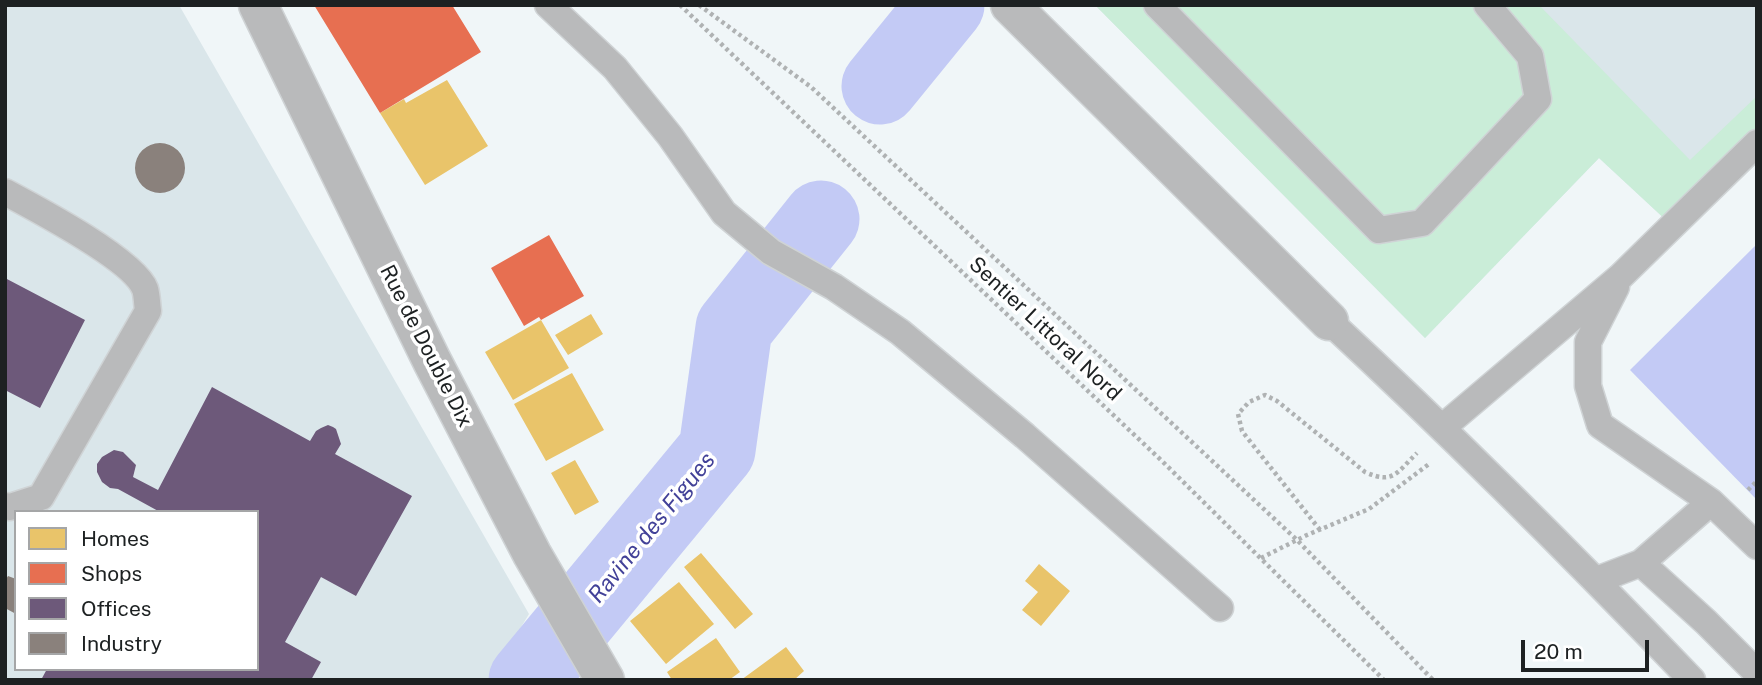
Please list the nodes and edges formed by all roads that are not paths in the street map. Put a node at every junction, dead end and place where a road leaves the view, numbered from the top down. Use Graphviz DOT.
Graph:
graph roads {
  1 [pos="258,5"];
  2 [pos="548,5"];
  3 [pos="1010,5"];
  4 [pos="1157,5"];
  5 [pos="1487,5"];
  6 [pos="1757,143"];
  7 [pos="5,192"];
  8 [pos="1620,277"];
  9 [pos="1329,321"];
  10 [pos="1450,435"];
  11 [pos="1711,502"];
  12 [pos="5,506"];
  13 [pos="1757,545"];
  14 [pos="1641,563"];
  15 [pos="1597,580"];
  16 [pos="1220,608"];
  17 [pos="1757,673"];
  18 [pos="605,680"];
  19 [pos="1692,680"];
  1 -- 18 [label="street, Rue de Double Dix"];
  2 -- 16 [label="lane"];
  3 -- 9 [label="street"];
  4 -- 5 [label="lane"];
  6 -- 8 [label="lane"];
  7 -- 12 [label="lane"];
  8 -- 10 [label="lane"];
  8 -- 11 [label="lane"];
  9 -- 10 [label="lane"];
  10 -- 15 [label="lane"];
  11 -- 13 [label="lane"];
  11 -- 14 [label="lane"];
  14 -- 15 [label="lane"];
  14 -- 17 [label="lane"];
  15 -- 19 [label="lane"];
}
